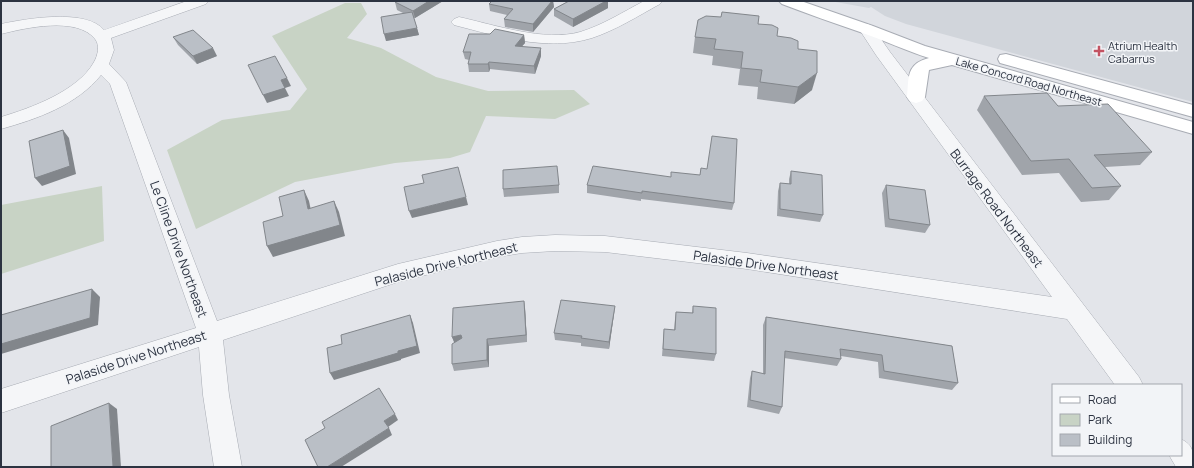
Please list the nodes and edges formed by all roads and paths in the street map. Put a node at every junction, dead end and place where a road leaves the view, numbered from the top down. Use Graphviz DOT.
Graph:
graph roads {
  1 [pos="201,1"];
  2 [pos="655,1"];
  3 [pos="787,1"];
  4 [pos="459,22"];
  5 [pos="1,29"];
  6 [pos="867,29"];
  7 [pos="102,36"];
  8 [pos="952,60"];
  9 [pos="101,65"];
  10 [pos="916,97"];
  11 [pos="1193,110"];
  12 [pos="1,123"];
  13 [pos="1193,128"];
  14 [pos="1073,310"];
  15 [pos="210,333"];
  16 [pos="1129,384"];
  17 [pos="1,401"];
  18 [pos="1182,453"];
  19 [pos="228,467"];
  20 [pos="1192,467"];
  1 -- 7 [label="street"];
  2 -- 4 [label="street"];
  3 -- 6 [label="main road, Lake Concord Road Northeast"];
  5 -- 7 [label="street"];
  6 -- 8 [label="main road, Lake Concord Road Northeast"];
  6 -- 10 [label="street, Burrage Road Northeast"];
  6 -- 11 [label="main road, Lake Concord Road Northeast"];
  7 -- 9 [label="street"];
  8 -- 10 [label="main road"];
  8 -- 13 [label="main road, Lake Concord Road Northeast"];
  9 -- 12 [label="street"];
  9 -- 15 [label="street, Le Cline Drive Northeast"];
  10 -- 14 [label="street, Burrage Road Northeast"];
  14 -- 15 [label="street, Palaside Drive Northeast"];
  14 -- 16 [label="street, Burrage Road Northeast"];
  15 -- 17 [label="street, Palaside Drive Northeast"];
  15 -- 19 [label="street, Le Cline Drive Northeast"];
  18 -- 20 [label="street"];
}
